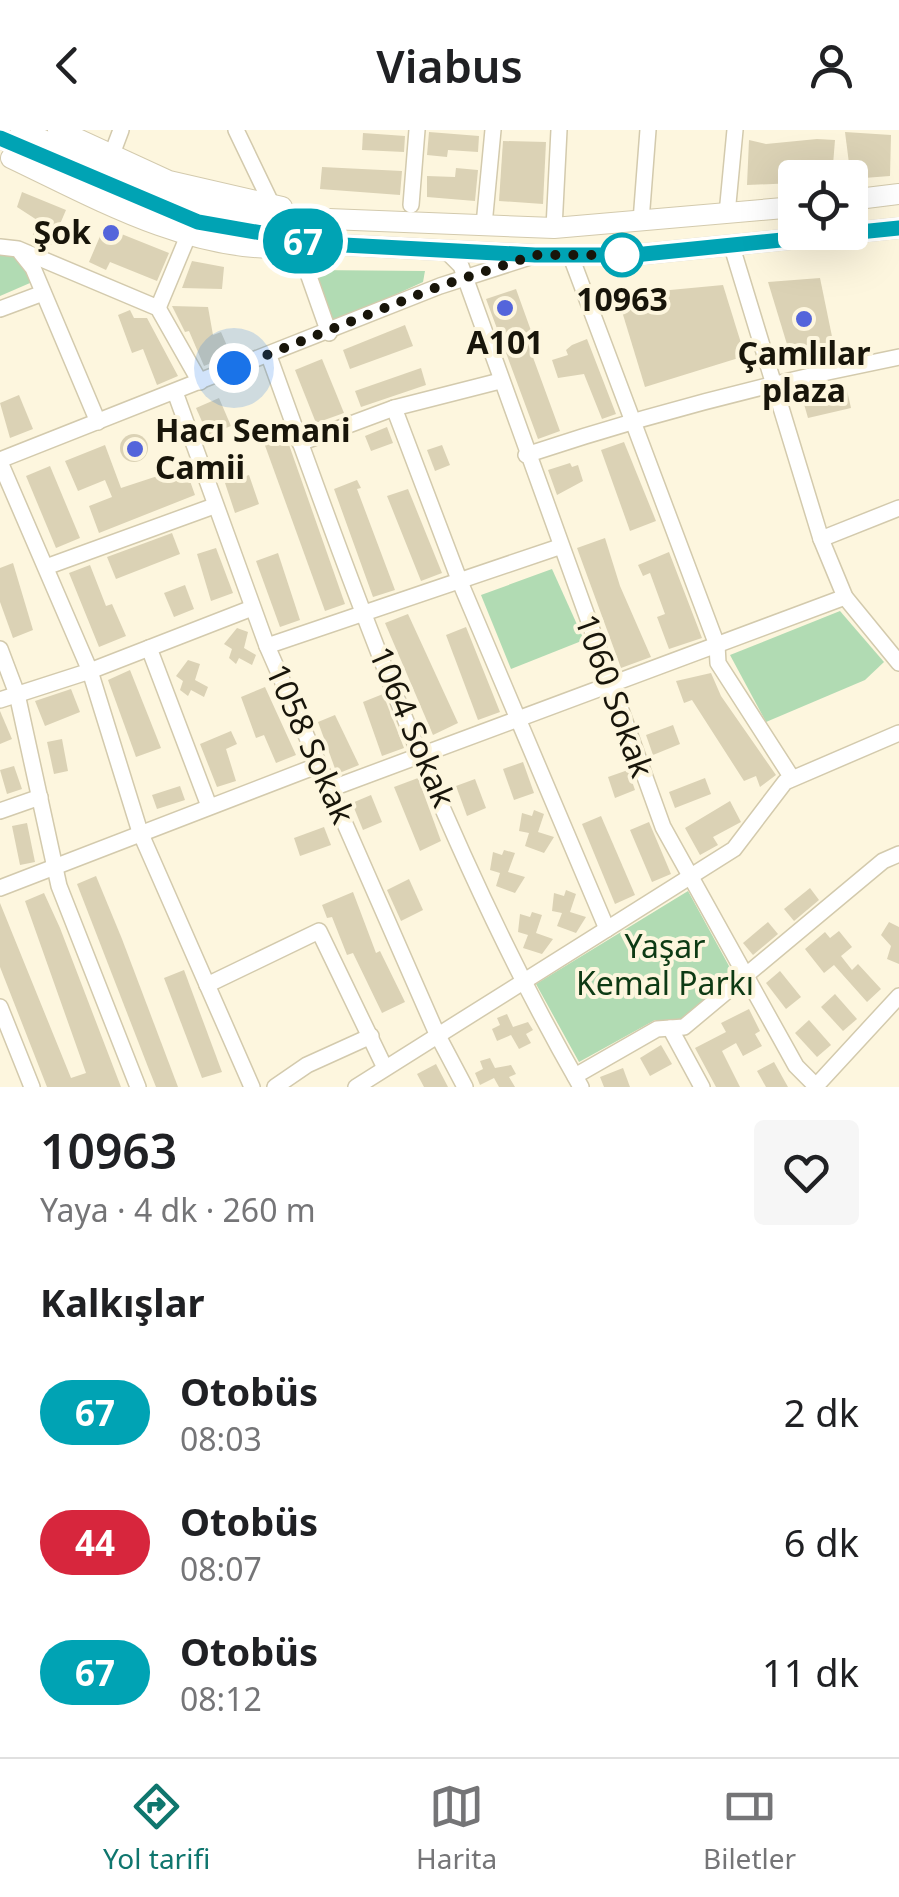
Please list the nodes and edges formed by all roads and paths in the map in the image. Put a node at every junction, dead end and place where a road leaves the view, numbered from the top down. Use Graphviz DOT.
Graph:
graph roads {
  1 [pos="21,130"];
  2 [pos="58,130"];
  3 [pos="121,130"];
  4 [pos="236,130"];
  5 [pos="417,130"];
  6 [pos="493,130"];
  7 [pos="558,130"];
  8 [pos="648,130"];
  9 [pos="734,130"];
  10 [pos="1,153"];
  11 [pos="112,154"];
  12 [pos="899,194"];
  13 [pos="868,198"];
  14 [pos="272,205"];
  15 [pos="411,205"];
  16 [pos="778,209"];
  17 [pos="728,214"];
  18 [pos="313,215"];
  19 [pos="641,221"];
  20 [pos="484,225"];
  21 [pos="554,228"];
  22 [pos="899,228"];
  23 [pos="188,236"];
  24 [pos="325,244"];
  25 [pos="0,247"];
  26 [pos="732,247"];
  27 [pos="299,248"];
  28 [pos="18,249"];
  29 [pos="446,251"];
  30 [pos="570,254"];
  31 [pos="535,255"];
  32 [pos="464,280"];
  33 [pos="43,293"];
  34 [pos="158,308"];
  35 [pos="0,310"];
  36 [pos="329,332"];
  37 [pos="269,356"];
  38 [pos="899,357"];
  39 [pos="200,382"];
  40 [pos="500,382"];
  41 [pos="774,382"];
  42 [pos="175,392"];
  43 [pos="394,408"];
  44 [pos="630,420"];
  45 [pos="98,422"];
  46 [pos="300,443"];
  47 [pos="526,454"];
  48 [pos="0,461"];
  49 [pos="214,506"];
  50 [pos="899,508"];
  51 [pos="821,540"];
  52 [pos="559,548"];
  53 [pos="46,567"];
  54 [pos="460,582"];
  55 [pos="845,597"];
  56 [pos="252,608"];
  57 [pos="364,614"];
  58 [pos="718,645"];
  59 [pos="266,646"];
  60 [pos="150,648"];
  61 [pos="0,650"];
  62 [pos="899,662"];
  63 [pos="90,671"];
  64 [pos="609,683"];
  65 [pos="17,694"];
  66 [pos="0,700"];
  67 [pos="521,718"];
  68 [pos="899,733"];
  69 [pos="424,756"];
  70 [pos="319,765"];
  71 [pos="792,778"];
  72 [pos="330,789"];
  73 [pos="40,798"];
  74 [pos="209,806"];
  75 [pos="0,811"];
  76 [pos="140,832"];
  77 [pos="899,854"];
  78 [pos="55,867"];
  79 [pos="690,878"];
  80 [pos="0,888"];
  81 [pos="607,929"];
  82 [pos="745,979"];
  83 [pos="523,980"];
  84 [pos="207,985"];
  85 [pos="899,996"];
  86 [pos="0,1008"];
  87 [pos="670,1028"];
  88 [pos="437,1034"];
  89 [pos="371,1036"];
  90 [pos="385,1068"];
  91 [pos="578,1082"];
  92 [pos="32,1087"];
  93 [pos="138,1087"];
  94 [pos="252,1087"];
  95 [pos="275,1087"];
  96 [pos="356,1087"];
  97 [pos="465,1087"];
  98 [pos="702,1087"];
  99 [pos="817,1087"];
  1 -- 18 [label="main road"];
  2 -- 11 [label="main road"];
  3 -- 11 [label="street"];
  4 -- 14 [label="street"];
  5 -- 15 [label="street"];
  6 -- 20 [label="street"];
  7 -- 21 [label="street"];
  8 -- 19 [label="street"];
  9 -- 17 [label="street"];
  10 -- 23 [label="main road"];
  10 -- 24 [label="main road"];
  11 -- 14 [label="main road"];
  12 -- 13 [label="main road"];
  14 -- 18 [label="main road"];
  16 -- 17 [label="main road"];
  17 -- 19 [label="main road"];
  18 -- 20 [label="main road"];
  19 -- 21 [label="main road"];
  20 -- 21 [label="main road"];
  22 -- 26 [label="main road"];
  23 -- 27 [label="main road"];
  23 -- 34 [label="street"];
  24 -- 27 [label="main road"];
  24 -- 29 [label="main road"];
  25 -- 28 [label="street"];
  26 -- 30 [label="main road"];
  26 -- 41 [label="street"];
  27 -- 36 [label="street"];
  28 -- 33 [label="street"];
  28 -- 34 [label="street"];
  29 -- 31 [label="main road"];
  29 -- 32 [label="street, 1060 Sokak"];
  30 -- 31 [label="main road"];
  30 -- 44 [label="street"];
  31 -- 32 [label="street"];
  32 -- 36 [label="street"];
  32 -- 40 [label="street, 1060 Sokak"];
  33 -- 35 [label="street"];
  33 -- 45 [label="street"];
  34 -- 39 [label="street"];
  36 -- 37 [label="street"];
  37 -- 39 [label="street"];
  37 -- 46 [label="street, 1064 Sokak"];
  38 -- 41 [label="street"];
  39 -- 42 [label="street"];
  40 -- 43 [label="street"];
  40 -- 47 [label="street, 1060 Sokak"];
  41 -- 44 [label="street"];
  41 -- 51 [label="street"];
  42 -- 45 [label="street"];
  42 -- 49 [label="street, 1058 Sokak"];
  43 -- 46 [label="street"];
  43 -- 54 [label="street"];
  44 -- 47 [label="street"];
  44 -- 58 [label="street"];
  45 -- 48 [label="street"];
  46 -- 57 [label="street, 1064 Sokak"];
  47 -- 52 [label="street, 1060 Sokak"];
  48 -- 53 [label="street"];
  49 -- 53 [label="street"];
  49 -- 56 [label="street, 1058 Sokak"];
  50 -- 51 [label="street"];
  51 -- 55 [label="street"];
  52 -- 54 [label="street"];
  52 -- 64 [label="street, 1060 Sokak"];
  53 -- 63 [label="street"];
  54 -- 57 [label="street"];
  54 -- 67 [label="street"];
  55 -- 58 [label="street"];
  55 -- 62 [label="street"];
  56 -- 59 [label="street, 1058 Sokak"];
  56 -- 60 [label="street"];
  57 -- 59 [label="street"];
  57 -- 69 [label="street, 1064 Sokak"];
  58 -- 64 [label="street"];
  58 -- 71 [label="street"];
  59 -- 70 [label="street, 1058 Sokak"];
  60 -- 63 [label="street"];
  60 -- 74 [label="street"];
  61 -- 65 [label="street"];
  63 -- 65 [label="street"];
  63 -- 76 [label="street"];
  64 -- 67 [label="street"];
  64 -- 79 [label="street, 1060 Sokak"];
  65 -- 66 [label="street"];
  65 -- 73 [label="street"];
  67 -- 69 [label="street"];
  67 -- 81 [label="street"];
  68 -- 71 [label="street"];
  69 -- 72 [label="street"];
  69 -- 83 [label="street, 1064 Sokak"];
  70 -- 72 [label="street, 1058 Sokak"];
  70 -- 74 [label="street"];
  71 -- 79 [label="street"];
  72 -- 88 [label="street, 1058 Sokak"];
  73 -- 75 [label="street"];
  73 -- 78 [label="street"];
  74 -- 76 [label="street"];
  76 -- 78 [label="street"];
  76 -- 84 [label="street"];
  77 -- 82 [label="street"];
  78 -- 80 [label="street"];
  78 -- 93 [label="street"];
  79 -- 81 [label="street"];
  79 -- 82 [label="street, 1060 Sokak"];
  81 -- 83 [label="street"];
  82 -- 87 [label="street"];
  82 -- 99 [label="street, 1060 Sokak"];
  83 -- 88 [label="street"];
  83 -- 91 [label="street, 1064 Sokak"];
  84 -- 89 [label="street"];
  84 -- 94 [label="street"];
  85 -- 99 [label="street"];
  86 -- 92 [label="street"];
  87 -- 91 [label="street"];
  87 -- 98 [label="street"];
  88 -- 90 [label="street"];
  88 -- 97 [label="street, 1058 Sokak"];
  89 -- 90 [label="street"];
  89 -- 95 [label="street"];
  90 -- 96 [label="street"];
}
